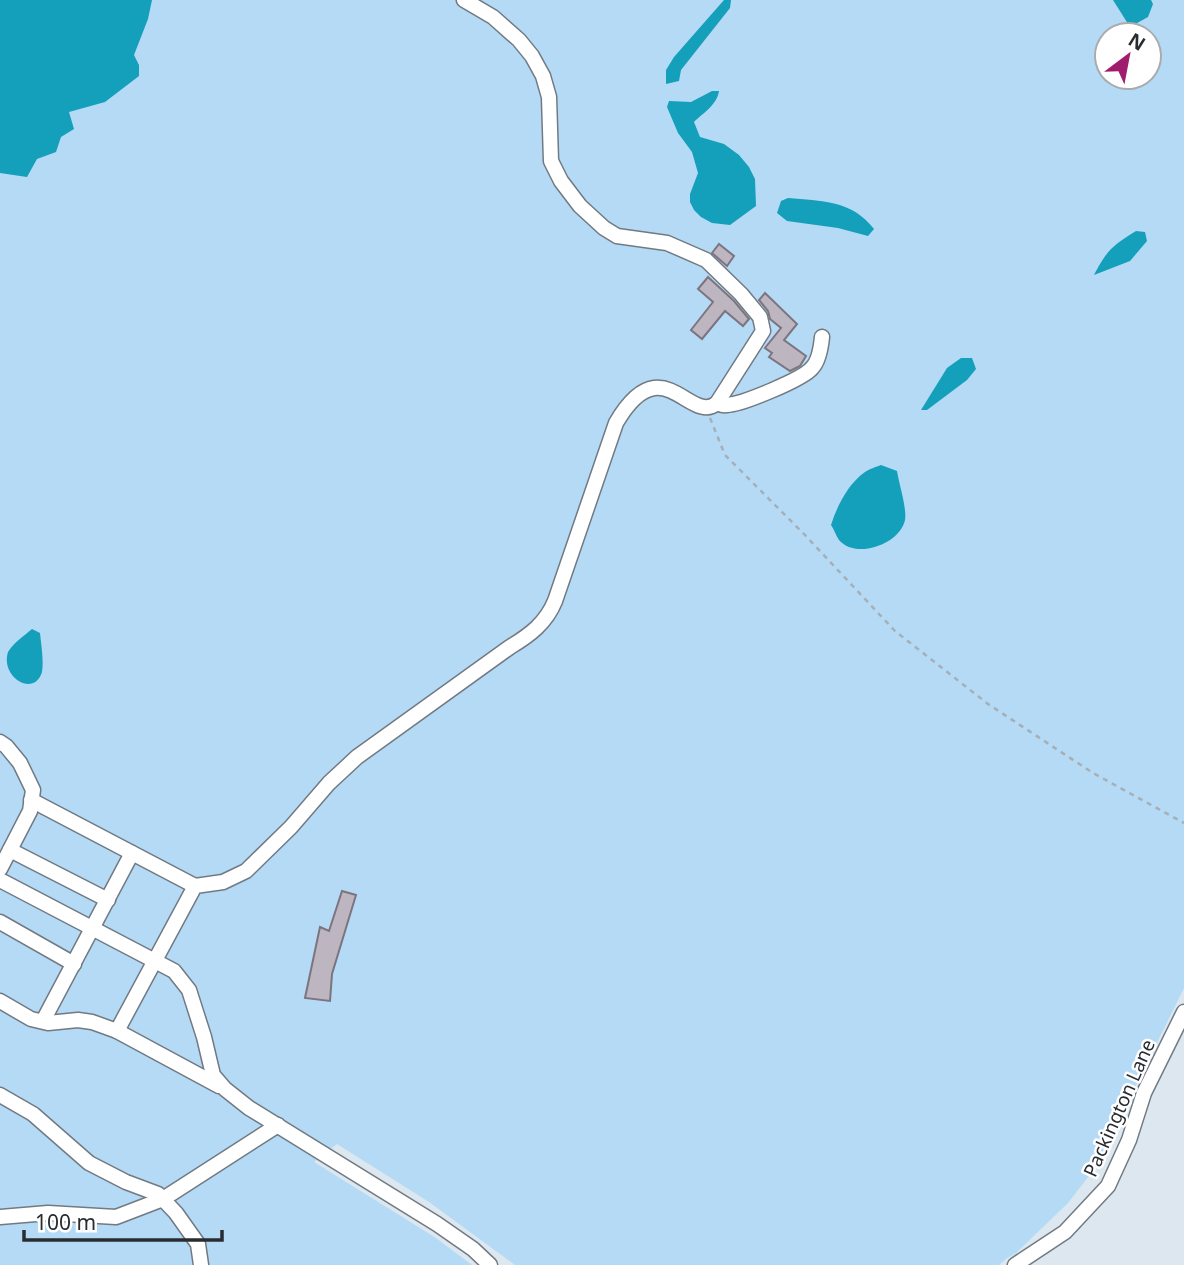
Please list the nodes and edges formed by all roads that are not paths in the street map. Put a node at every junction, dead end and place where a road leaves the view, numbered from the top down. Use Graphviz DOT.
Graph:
graph roads {
  1 [pos="464,0"];
  2 [pos="822,337"];
  3 [pos="712,406"];
  4 [pos="0,742"];
  5 [pos="31,800"];
  6 [pos="10,850"];
  7 [pos="132,853"];
  8 [pos="0,869"];
  9 [pos="0,880"];
  10 [pos="195,886"];
  11 [pos="108,900"];
  12 [pos="0,922"];
  13 [pos="93,929"];
  14 [pos="155,961"];
  15 [pos="74,964"];
  16 [pos="0,1001"];
  17 [pos="1184,1012"];
  18 [pos="43,1021"];
  19 [pos="117,1031"];
  20 [pos="225,1089"];
  21 [pos="0,1095"];
  22 [pos="278,1125"];
  23 [pos="163,1199"];
  24 [pos="0,1217"];
  25 [pos="201,1265"];
  26 [pos="490,1265"];
  27 [pos="1015,1265"];
  1 -- 3 [label="street"];
  2 -- 3 [label="street"];
  3 -- 10 [label="street"];
  4 -- 5 [label="street"];
  5 -- 6 [label="street"];
  5 -- 7 [label="street"];
  6 -- 8 [label="street"];
  6 -- 11 [label="street"];
  7 -- 10 [label="street"];
  7 -- 11 [label="street"];
  9 -- 13 [label="street"];
  10 -- 14 [label="street"];
  11 -- 13 [label="street"];
  12 -- 15 [label="street"];
  13 -- 14 [label="street"];
  13 -- 15 [label="street"];
  14 -- 19 [label="street"];
  14 -- 20 [label="street"];
  15 -- 18 [label="street"];
  16 -- 18 [label="street"];
  17 -- 27 [label="street, Packington Lane"];
  18 -- 19 [label="street"];
  19 -- 20 [label="street"];
  20 -- 22 [label="street"];
  21 -- 23 [label="street"];
  22 -- 23 [label="street"];
  22 -- 26 [label="street"];
  23 -- 24 [label="street"];
  23 -- 25 [label="street"];
}
